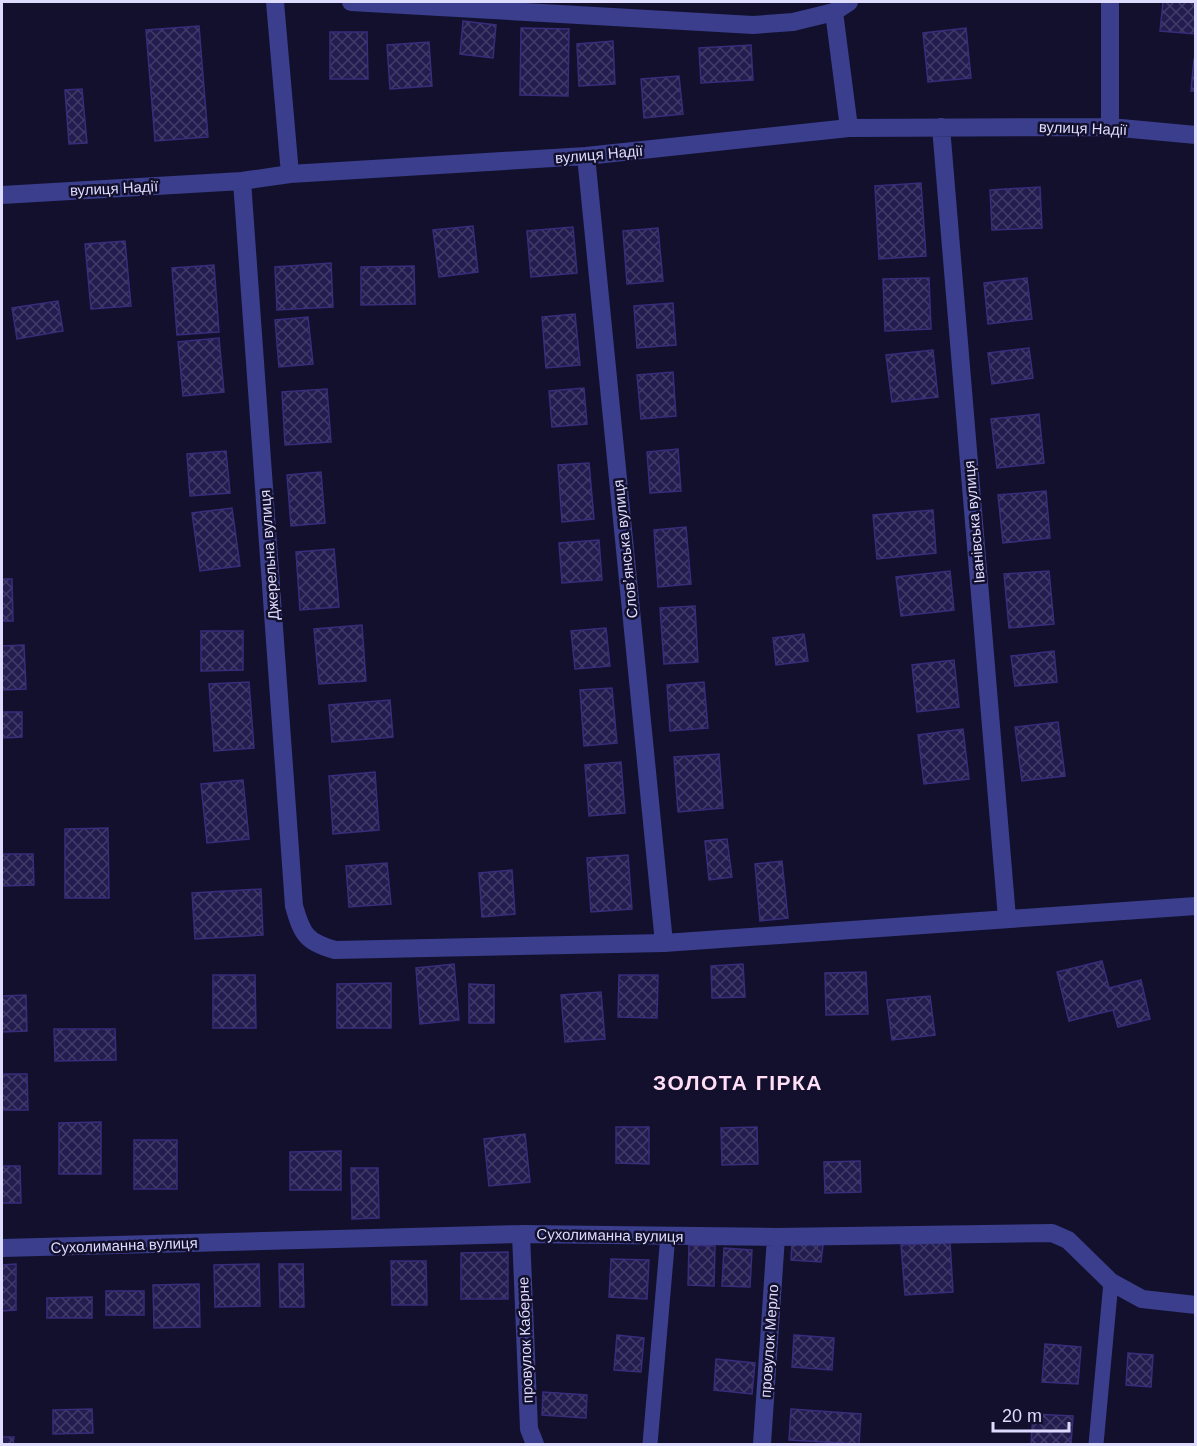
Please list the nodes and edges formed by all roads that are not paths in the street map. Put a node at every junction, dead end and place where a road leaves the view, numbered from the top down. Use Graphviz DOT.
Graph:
graph roads {
  1 [pos="275,2"];
  2 [pos="351,2"];
  3 [pos="1110,2"];
  4 [pos="841,7"];
  5 [pos="940,127"];
  6 [pos="1110,127"];
  7 [pos="849,128"];
  8 [pos="1196,135"];
  9 [pos="586,156"];
  10 [pos="290,174"];
  11 [pos="242,181"];
  12 [pos="2,195"];
  13 [pos="1196,906"];
  14 [pos="1007,918"];
  15 [pos="664,943"];
  16 [pos="521,1234"];
  17 [pos="668,1235"];
  18 [pos="776,1237"];
  19 [pos="2,1248"];
  20 [pos="1111,1282"];
  21 [pos="1196,1305"];
  22 [pos="535,1444"];
  23 [pos="650,1444"];
  24 [pos="762,1444"];
  25 [pos="1096,1444"];
  1 -- 10 [label="street"];
  2 -- 4 [label="street"];
  3 -- 6 [label="street"];
  4 -- 7 [label="street"];
  5 -- 6 [label="street, вулиця Надії"];
  5 -- 7 [label="street, вулиця Надії"];
  5 -- 14 [label="street, Іванівська вулиця"];
  6 -- 8 [label="street, вулиця Надії"];
  7 -- 9 [label="street, вулиця Надії"];
  9 -- 10 [label="street, вулиця Надії"];
  9 -- 15 [label="street, Словʼянська вулиця"];
  10 -- 11 [label="street, вулиця Надії"];
  11 -- 12 [label="street, вулиця Надії"];
  11 -- 15 [label="street, Джерельна вулиця"];
  13 -- 14 [label="street"];
  14 -- 15 [label="street"];
  16 -- 17 [label="street, Сухолиманна вулиця"];
  16 -- 19 [label="street, Сухолиманна вулиця"];
  16 -- 22 [label="street, провулок Каберне"];
  17 -- 18 [label="street, Сухолиманна вулиця"];
  17 -- 23 [label="lane"];
  18 -- 20 [label="street, Сухолиманна вулиця"];
  18 -- 24 [label="street, провулок Мерло"];
  20 -- 21 [label="street, Сухолиманна вулиця"];
  20 -- 25 [label="lane"];
}
